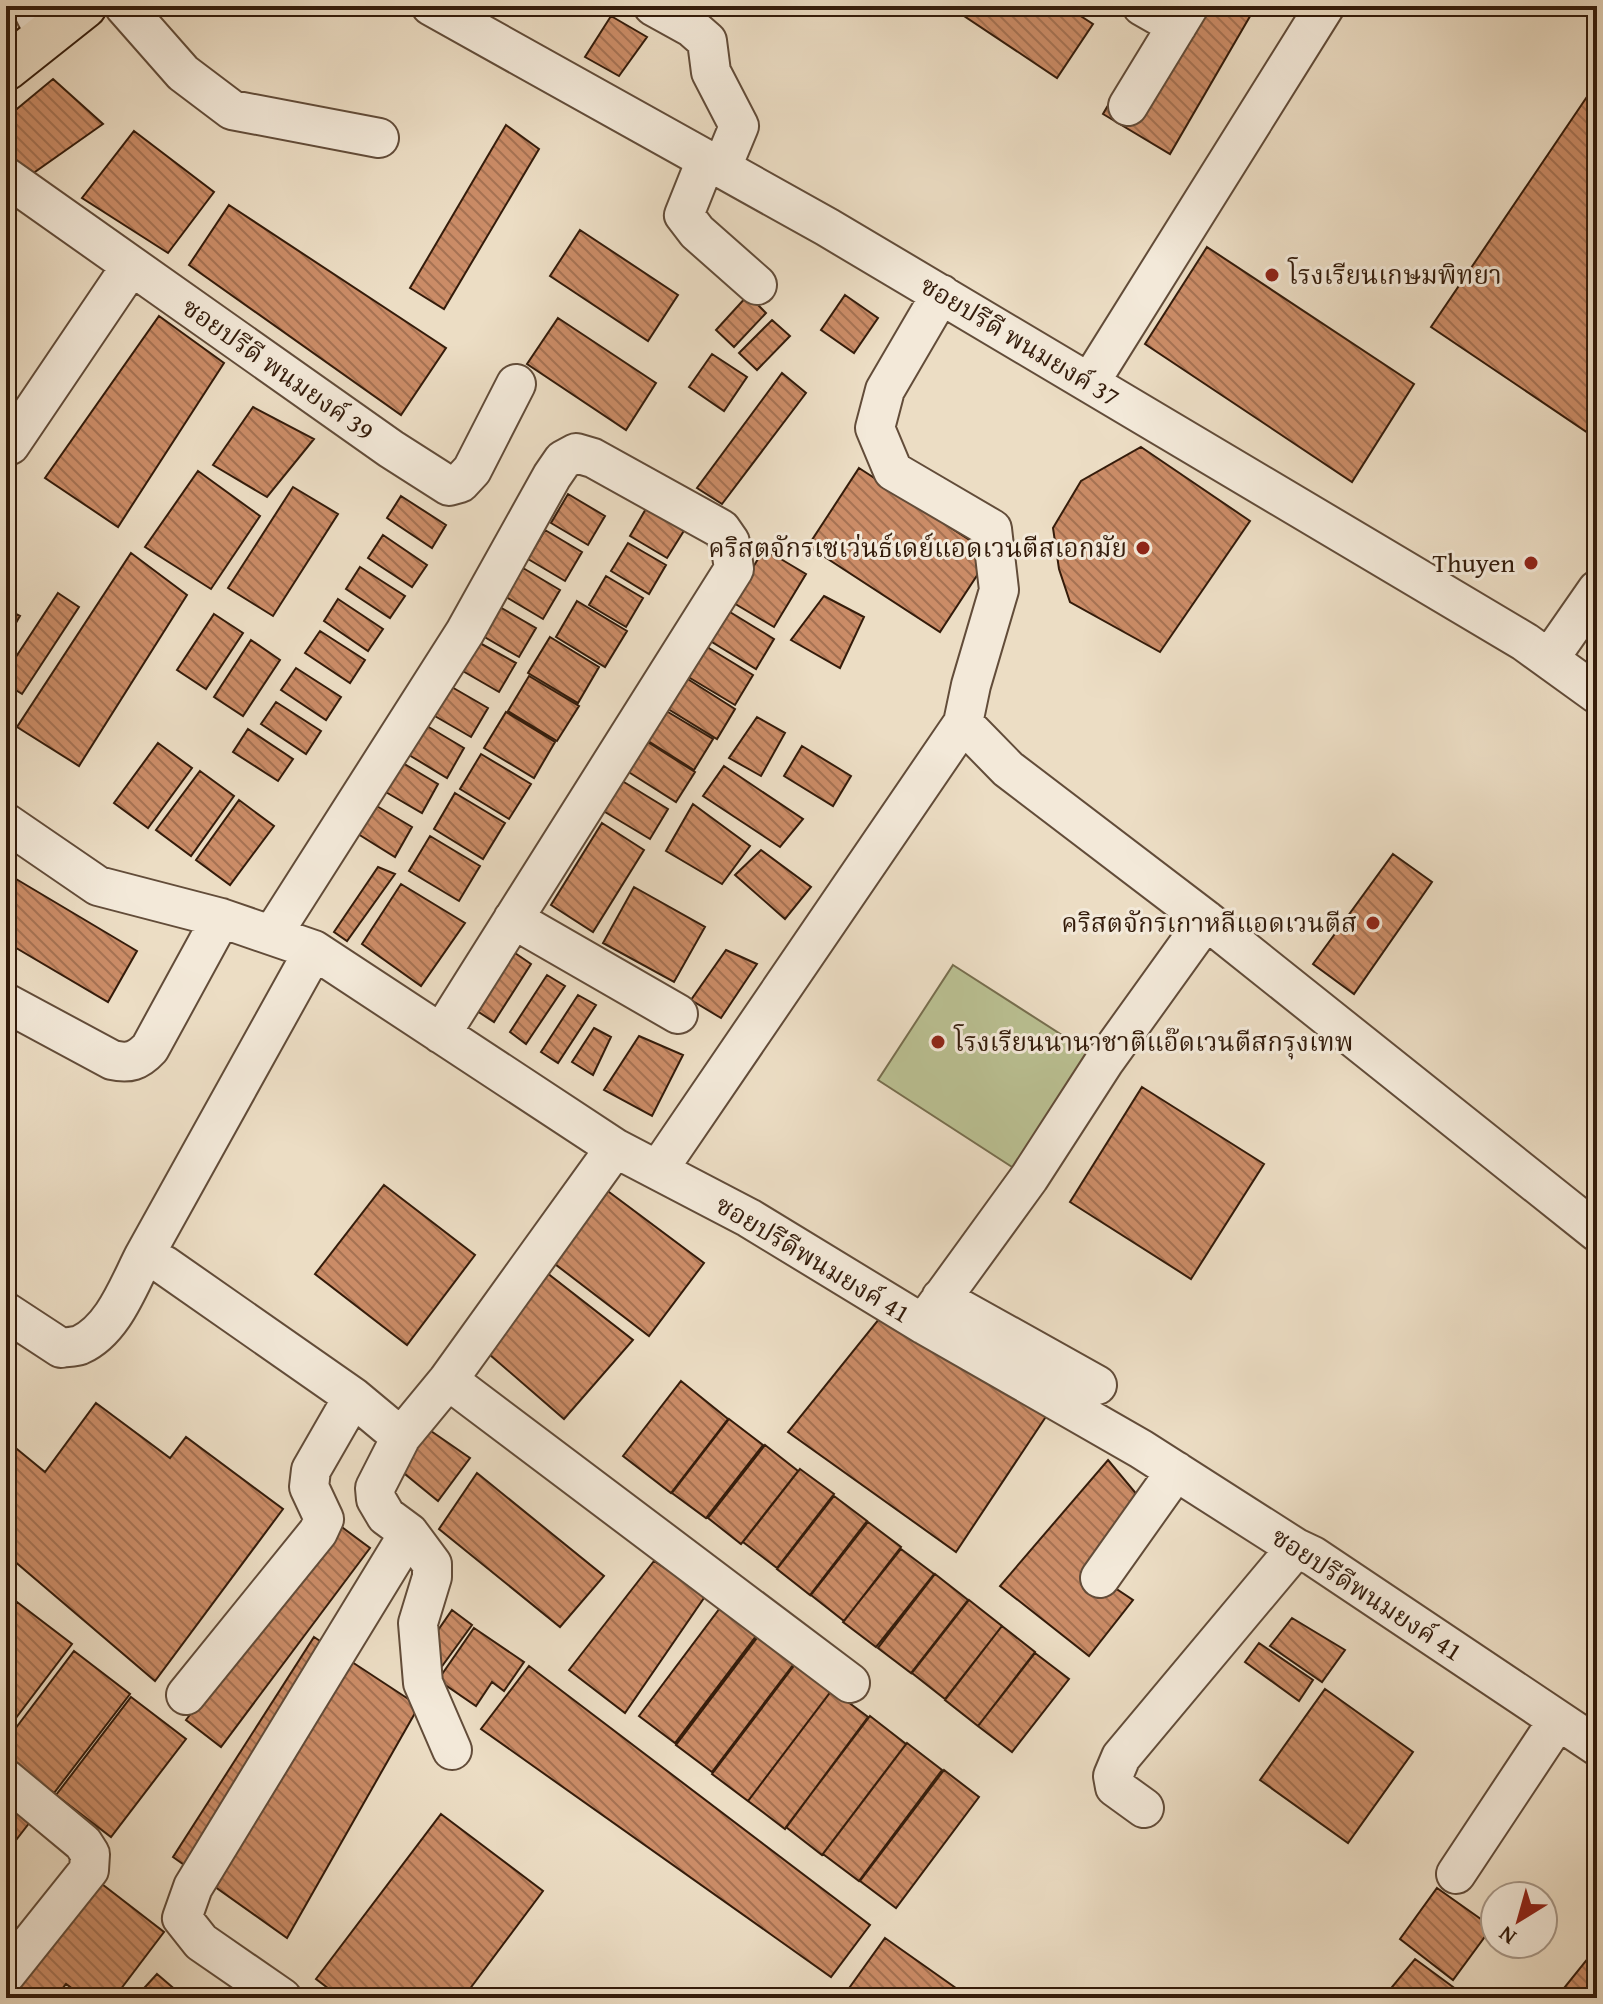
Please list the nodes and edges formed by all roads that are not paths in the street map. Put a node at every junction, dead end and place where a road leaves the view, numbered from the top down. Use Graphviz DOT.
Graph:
graph roads {
  1 [pos="84,6"];
  2 [pos="124,6"];
  3 [pos="431,6"];
  4 [pos="653,6"];
  5 [pos="1142,6"];
  6 [pos="1325,6"];
  7 [pos="1183,16"];
  8 [pos="38,21"];
  9 [pos="6,68"];
  10 [pos="1128,106"];
  11 [pos="379,138"];
  12 [pos="714,164"];
  13 [pos="6,177"];
  14 [pos="131,266"];
  15 [pos="757,285"];
  16 [pos="941,294"];
  17 [pos="1090,382"];
  18 [pos="516,384"];
  19 [pos="10,445"];
  20 [pos="1597,590"];
  21 [pos="1549,659"];
  22 [pos="1597,694"];
  23 [pos="963,723"];
  24 [pos="6,823"];
  25 [pos="221,918"];
  26 [pos="513,919"];
  27 [pos="1206,920"];
  28 [pos="272,935"];
  29 [pos="314,950"];
  30 [pos="6,1003"];
  31 [pos="678,1014"];
  32 [pos="441,1034"];
  33 [pos="615,1148"];
  34 [pos="658,1170"];
  35 [pos="1594,1228"];
  36 [pos="164,1265"];
  37 [pos="932,1311"];
  38 [pos="6,1312"];
  39 [pos="448,1380"];
  40 [pos="1097,1385"];
  41 [pos="353,1397"];
  42 [pos="401,1437"];
  43 [pos="1176,1471"];
  44 [pos="409,1533"];
  45 [pos="1296,1548"];
  46 [pos="1100,1578"];
  47 [pos="850,1683"];
  48 [pos="186,1695"];
  49 [pos="1558,1720"];
  50 [pos="1597,1746"];
  51 [pos="452,1750"];
  52 [pos="6,1779"];
  53 [pos="1144,1808"];
  54 [pos="1456,1874"];
  55 [pos="6,1974"];
  56 [pos="282,1998"];
  1 -- 8 [label="main road"];
  2 -- 11 [label="street"];
  3 -- 12 [label="street, ซอยปรีดี พนมยงค์ 37"];
  4 -- 12 [label="street"];
  5 -- 7 [label="street"];
  6 -- 17 [label="street"];
  7 -- 10 [label="street"];
  8 -- 9 [label="main road"];
  12 -- 15 [label="street"];
  12 -- 16 [label="street, ซอยปรีดี พนมยงค์ 37"];
  13 -- 14 [label="street, ซอยปรีดี พนมยงค์ 39"];
  14 -- 18 [label="street, ซอยปรีดี พนมยงค์ 39"];
  14 -- 19 [label="street"];
  16 -- 17 [label="street, ซอยปรีดี พนมยงค์ 37"];
  16 -- 23 [label="street"];
  17 -- 21 [label="street, ซอยปรีดี พนมยงค์ 37"];
  20 -- 21 [label="street"];
  21 -- 22 [label="street, ซอยปรีดี พนมยงค์ 37"];
  23 -- 27 [label="street"];
  23 -- 34 [label="street"];
  24 -- 25 [label="street, ซอยปรีดีพนมยงค์ 41"];
  25 -- 28 [label="street, ซอยปรีดีพนมยงค์ 41"];
  25 -- 30 [label="street"];
  26 -- 28 [label="street"];
  26 -- 31 [label="street"];
  26 -- 32 [label="street"];
  27 -- 35 [label="street"];
  27 -- 37 [label="street"];
  28 -- 29 [label="street, ซอยปรีดีพนมยงค์ 41"];
  29 -- 32 [label="street, ซอยปรีดีพนมยงค์ 41"];
  29 -- 38 [label="street"];
  32 -- 33 [label="street, ซอยปรีดีพนมยงค์ 41"];
  33 -- 34 [label="street, ซอยปรีดีพนมยงค์ 41"];
  33 -- 39 [label="street"];
  34 -- 37 [label="street, ซอยปรีดีพนมยงค์ 41"];
  36 -- 41 [label="street"];
  37 -- 40 [label="street"];
  37 -- 43 [label="street, ซอยปรีดีพนมยงค์ 41"];
  39 -- 42 [label="street"];
  39 -- 47 [label="street"];
  41 -- 42 [label="street"];
  41 -- 48 [label="street"];
  42 -- 44 [label="street"];
  43 -- 45 [label="street, ซอยปรีดีพนมยงค์ 41"];
  43 -- 46 [label="street"];
  44 -- 51 [label="street"];
  44 -- 56 [label="street"];
  45 -- 49 [label="street, ซอยปรีดีพนมยงค์ 41"];
  45 -- 53 [label="street"];
  49 -- 50 [label="street, ซอยปรีดีพนมยงค์ 41"];
  49 -- 54 [label="street"];
  52 -- 55 [label="street"];
}
